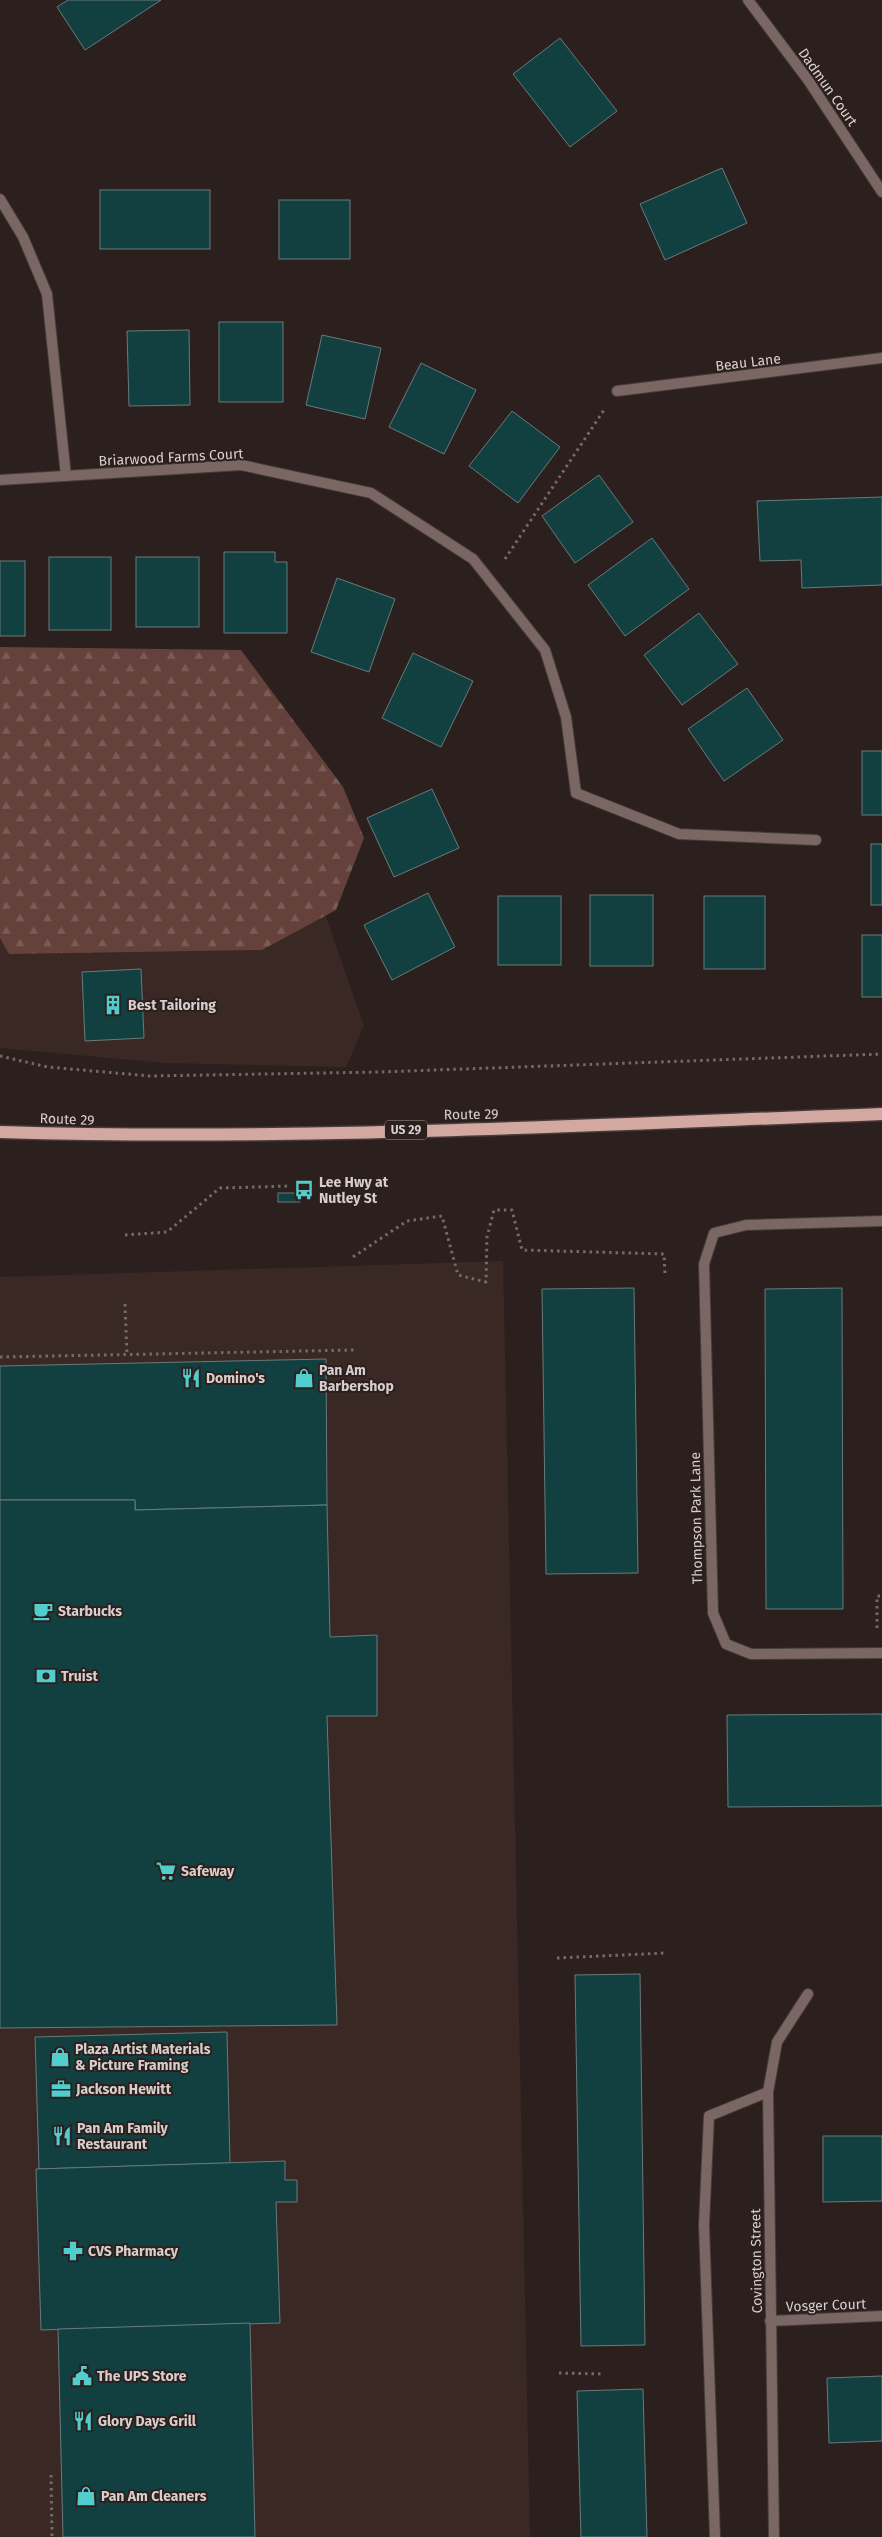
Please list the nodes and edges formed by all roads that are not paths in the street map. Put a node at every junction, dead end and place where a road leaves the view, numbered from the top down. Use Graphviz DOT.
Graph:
graph roads {
  1 [pos="748,0"];
  2 [pos="882,192"];
  3 [pos="0,199"];
  4 [pos="882,358"];
  5 [pos="617,391"];
  6 [pos="66,476"];
  7 [pos="0,480"];
  8 [pos="816,840"];
  9 [pos="882,1114"];
  10 [pos="0,1132"];
  11 [pos="882,1220"];
  12 [pos="880,1653"];
  13 [pos="808,1994"];
  14 [pos="768,2092"];
  15 [pos="882,2316"];
  16 [pos="770,2321"];
  17 [pos="715,2537"];
  18 [pos="774,2537"];
  1 -- 2 [label="street, Dadmun Court"];
  3 -- 6 [label="street"];
  4 -- 5 [label="street, Beau Lane"];
  6 -- 7 [label="street, Briarwood Farms Court"];
  6 -- 8 [label="street, Briarwood Farms Court"];
  9 -- 10 [label="main road, Route 29 / US 29"];
  11 -- 12 [label="street, Thompson Park Lane"];
  13 -- 14 [label="street, Covington Street"];
  14 -- 16 [label="street, Covington Street"];
  14 -- 17 [label="street"];
  15 -- 16 [label="street, Vosger Court"];
  16 -- 18 [label="street, Covington Street"];
}
